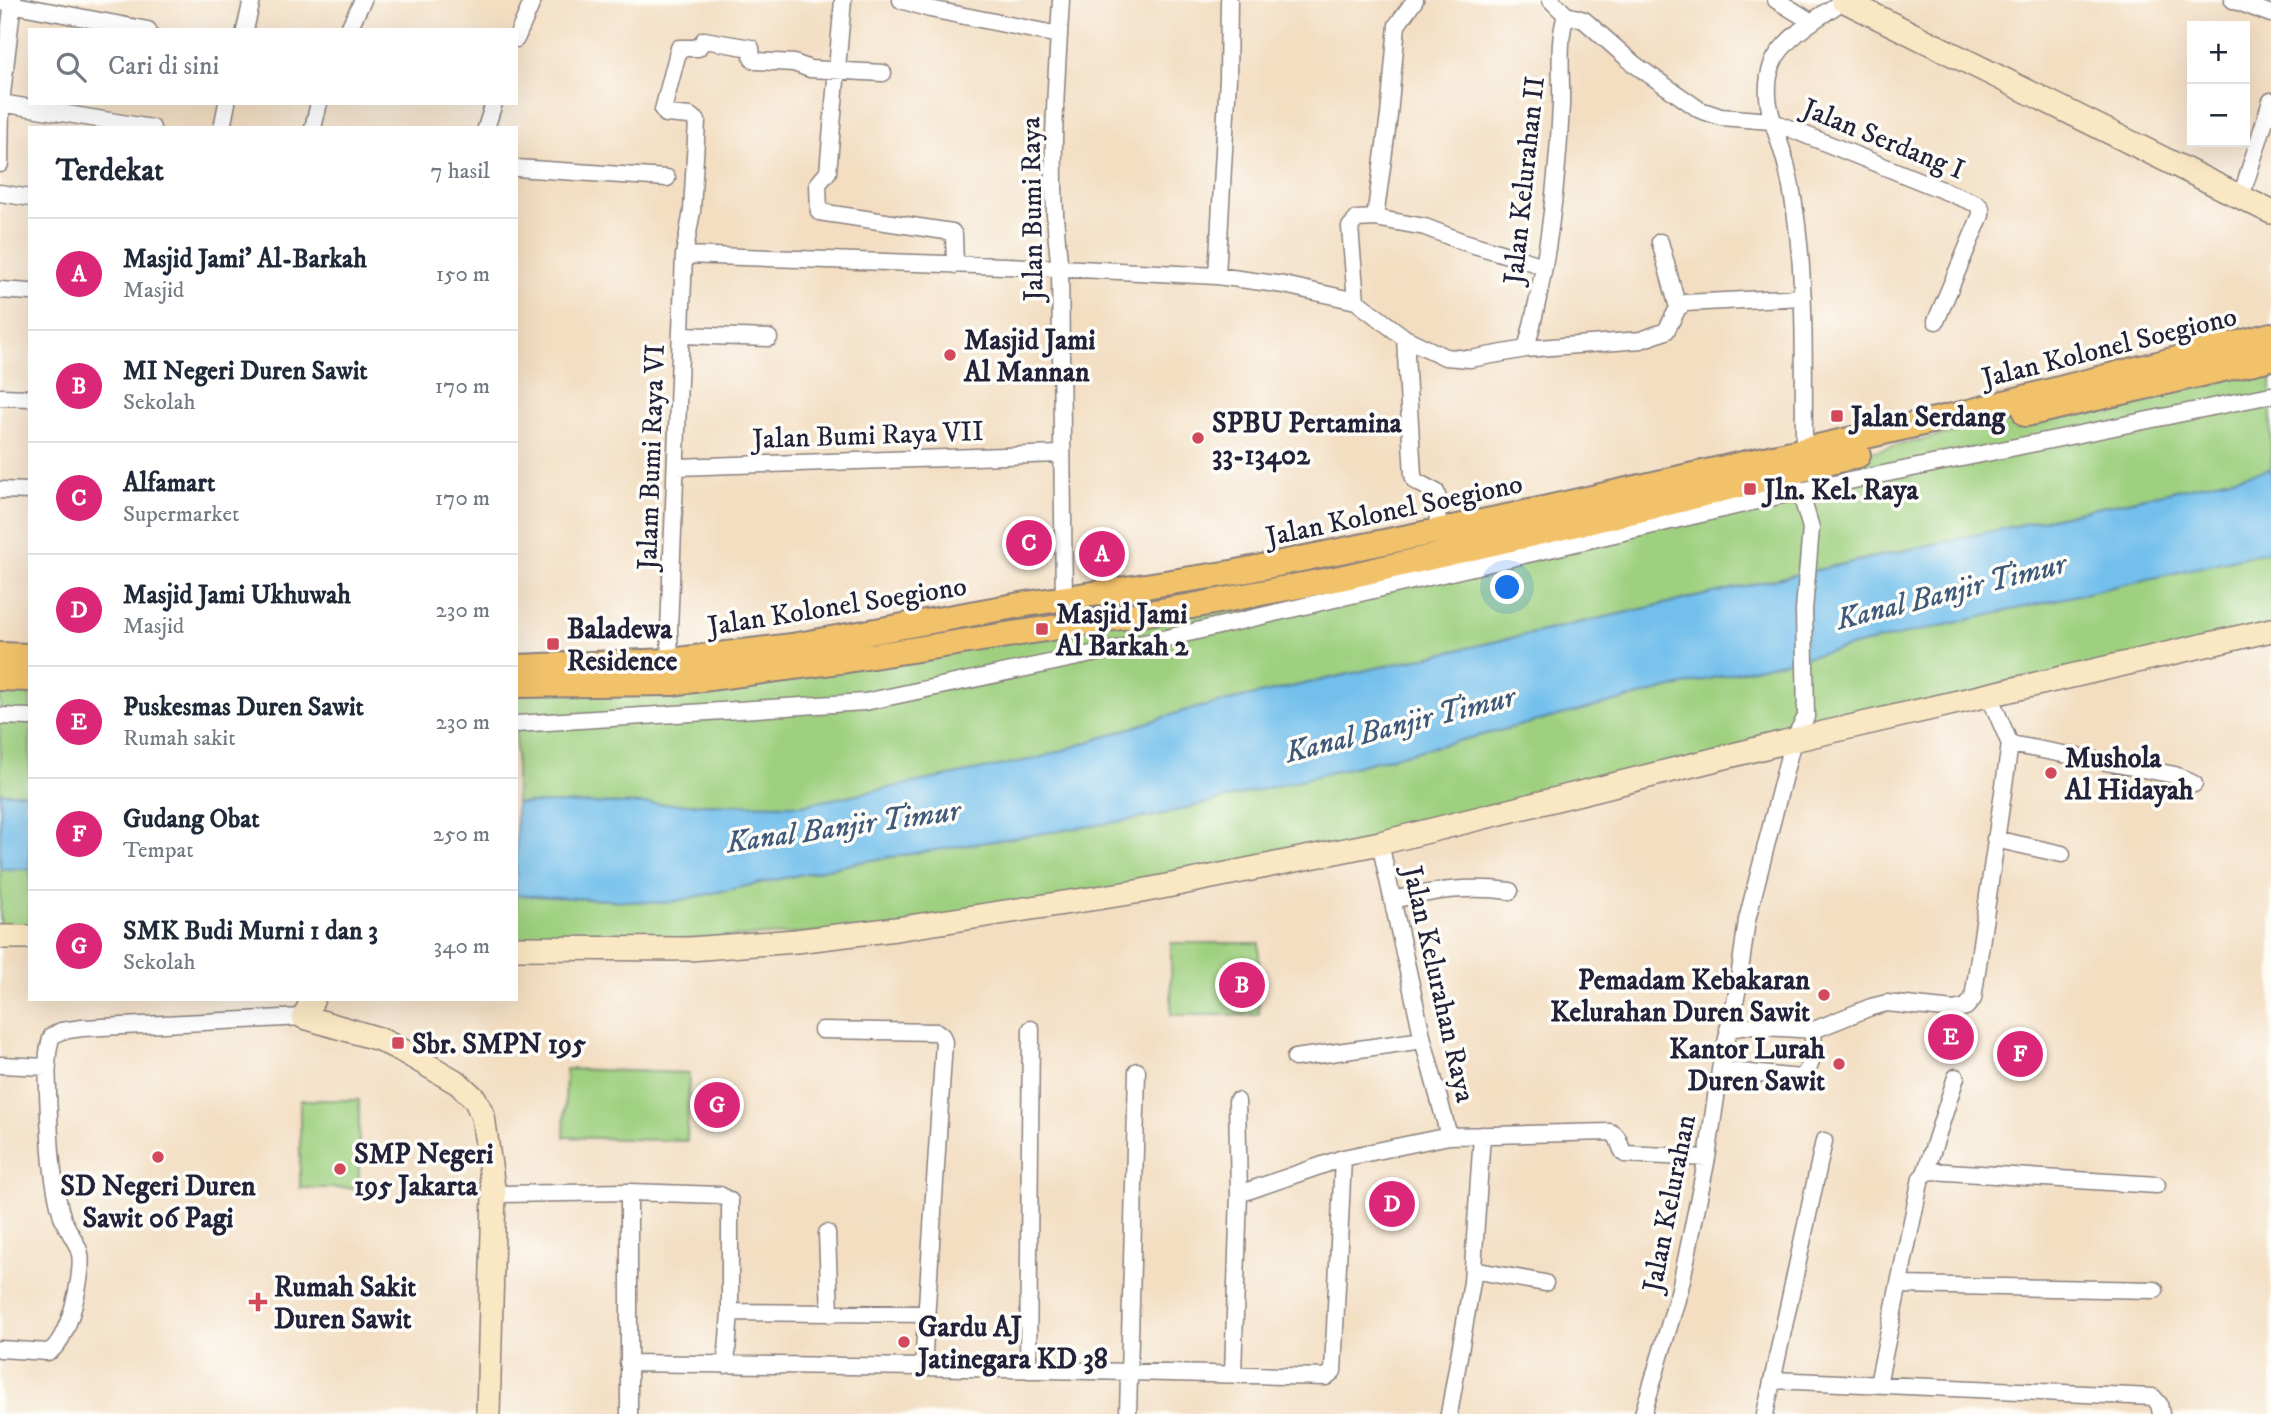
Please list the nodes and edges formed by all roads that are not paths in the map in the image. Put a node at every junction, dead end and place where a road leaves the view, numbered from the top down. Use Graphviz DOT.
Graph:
graph roads {
  1 [pos="252,0"];
  2 [pos="363,0"];
  3 [pos="533,0"];
  4 [pos="843,0"];
  5 [pos="901,0"];
  6 [pos="1061,0"];
  7 [pos="1229,0"];
  8 [pos="1415,0"];
  9 [pos="1551,0"];
  10 [pos="1776,0"];
  11 [pos="1843,0"];
  12 [pos="2233,0"];
  13 [pos="9,2"];
  14 [pos="1566,15"];
  15 [pos="2271,15"];
  16 [pos="1812,22"];
  17 [pos="138,28"];
  18 [pos="245,28"];
  19 [pos="349,28"];
  20 [pos="518,34"];
  21 [pos="1059,35"];
  22 [pos="838,70"];
  23 [pos="883,72"];
  24 [pos="2271,101"];
  25 [pos="1,103"];
  26 [pos="227,105"];
  27 [pos="319,105"];
  28 [pos="1771,121"];
  29 [pos="140,126"];
  30 [pos="222,126"];
  31 [pos="313,126"];
  32 [pos="0,164"];
  33 [pos="518,167"];
  34 [pos="667,178"];
  35 [pos="0,193"];
  36 [pos="2241,197"];
  37 [pos="28,198"];
  38 [pos="2271,212"];
  39 [pos="1375,218"];
  40 [pos="1660,242"];
  41 [pos="684,256"];
  42 [pos="955,265"];
  43 [pos="1544,265"];
  44 [pos="1059,268"];
  45 [pos="1217,276"];
  46 [pos="0,290"];
  47 [pos="28,292"];
  48 [pos="1803,297"];
  49 [pos="1356,301"];
  50 [pos="1678,308"];
  51 [pos="1936,321"];
  52 [pos="682,335"];
  53 [pos="2271,335"];
  54 [pos="769,338"];
  55 [pos="1405,338"];
  56 [pos="1526,349"];
  57 [pos="2271,358"];
  58 [pos="2271,395"];
  59 [pos="0,397"];
  60 [pos="28,398"];
  61 [pos="1061,454"];
  62 [pos="1808,459"];
  63 [pos="677,467"];
  64 [pos="1783,473"];
  65 [pos="0,490"];
  66 [pos="28,491"];
  67 [pos="1800,491"];
  68 [pos="1438,531"];
  69 [pos="1064,599"];
  70 [pos="1069,626"];
  71 [pos="2271,630"];
  72 [pos="518,651"];
  73 [pos="0,655"];
  74 [pos="28,656"];
  75 [pos="670,661"];
  76 [pos="528,667"];
  77 [pos="0,678"];
  78 [pos="28,679"];
  79 [pos="518,685"];
  80 [pos="1989,695"];
  81 [pos="0,716"];
  82 [pos="28,717"];
  83 [pos="518,724"];
  84 [pos="1793,740"];
  85 [pos="2010,744"];
  86 [pos="2194,784"];
  87 [pos="1995,839"];
  88 [pos="1380,843"];
  89 [pos="2062,854"];
  90 [pos="1510,891"];
  91 [pos="1392,901"];
  92 [pos="0,937"];
  93 [pos="28,937"];
  94 [pos="518,948"];
  95 [pos="309,1008"];
  96 [pos="1031,1029"];
  97 [pos="1728,1029"];
  98 [pos="822,1030"];
  99 [pos="1814,1030"];
  100 [pos="1423,1040"];
  101 [pos="1295,1058"];
  102 [pos="0,1065"];
  103 [pos="48,1067"];
  104 [pos="1720,1070"];
  105 [pos="1137,1071"];
  106 [pos="1956,1077"];
  107 [pos="1237,1101"];
  108 [pos="1482,1135"];
  109 [pos="1449,1136"];
  110 [pos="1824,1141"];
  111 [pos="1343,1158"];
  112 [pos="1707,1158"];
  113 [pos="1925,1174"];
  114 [pos="2157,1185"];
  115 [pos="629,1192"];
  116 [pos="494,1194"];
  117 [pos="1239,1195"];
  118 [pos="827,1233"];
  119 [pos="1473,1270"];
  120 [pos="1545,1283"];
  121 [pos="1899,1285"];
  122 [pos="2155,1290"];
  123 [pos="730,1312"];
  124 [pos="830,1314"];
  125 [pos="927,1314"];
  126 [pos="0,1349"];
  127 [pos="628,1363"];
  128 [pos="726,1365"];
  129 [pos="923,1367"];
  130 [pos="1028,1370"];
  131 [pos="1128,1372"];
  132 [pos="1233,1374"];
  133 [pos="1773,1380"];
  134 [pos="1878,1384"];
  135 [pos="488,1414"];
  136 [pos="629,1414"];
  137 [pos="1128,1414"];
  138 [pos="1449,1414"];
  139 [pos="1643,1414"];
  140 [pos="1765,1414"];
  141 [pos="2161,1414"];
  1 -- 18 [label="street"];
  2 -- 19 [label="street"];
  3 -- 20 [label="street"];
  4 -- 22 [label="street"];
  5 -- 21 [label="street"];
  6 -- 21 [label="street, Jalan Bumi Raya"];
  7 -- 45 [label="street"];
  8 -- 39 [label="street"];
  9 -- 14 [label="street"];
  10 -- 16 [label="street"];
  11 -- 16 [label="street"];
  11 -- 36 [label="street"];
  12 -- 15 [label="street"];
  13 -- 17 [label="street"];
  13 -- 25 [label="street"];
  14 -- 28 [label="street"];
  14 -- 43 [label="street, Jalan Kelurahan II"];
  16 -- 28 [label="street"];
  21 -- 44 [label="street, Jalan Bumi Raya"];
  22 -- 23 [label="street"];
  22 -- 41 [label="street, Jalam Bumi Raya VI"];
  22 -- 42 [label="street"];
  24 -- 36 [label="street"];
  25 -- 29 [label="street"];
  25 -- 32 [label="street"];
  26 -- 30 [label="street"];
  27 -- 31 [label="street"];
  28 -- 48 [label="street"];
  28 -- 51 [label="street, Jalan Serdang I"];
  33 -- 34 [label="street"];
  35 -- 37 [label="street"];
  36 -- 38 [label="street"];
  39 -- 43 [label="street"];
  39 -- 49 [label="street"];
  40 -- 50 [label="street"];
  41 -- 42 [label="street"];
  41 -- 52 [label="street, Jalam Bumi Raya VI"];
  42 -- 44 [label="street"];
  43 -- 56 [label="street, Jalan Kelurahan II"];
  44 -- 45 [label="street"];
  44 -- 61 [label="street, Jalan Bumi Raya"];
  45 -- 49 [label="street"];
  46 -- 47 [label="street"];
  48 -- 50 [label="street"];
  48 -- 62 [label="street"];
  49 -- 55 [label="street"];
  50 -- 56 [label="street"];
  52 -- 54 [label="street"];
  52 -- 63 [label="street, Jalam Bumi Raya VI"];
  53 -- 62 [label="main road, Jalan Kolonel Soegiono"];
  55 -- 56 [label="street"];
  55 -- 68 [label="street"];
  57 -- 62 [label="main road, Jalan Kolonel Soegiono"];
  58 -- 67 [label="street"];
  59 -- 60 [label="street"];
  61 -- 63 [label="street, Jalan Bumi Raya VII"];
  61 -- 69 [label="street, Jalan Bumi Raya"];
  62 -- 64 [label="main road, Jalan Kolonel Soegiono"];
  62 -- 67 [label="street"];
  62 -- 68 [label="main road, Jalan Kolonel Soegiono"];
  63 -- 75 [label="street, Jalam Bumi Raya VI"];
  64 -- 67 [label="street"];
  64 -- 70 [label="main road, Jalan Kolonel Soegiono"];
  65 -- 66 [label="street"];
  67 -- 83 [label="street"];
  67 -- 84 [label="street, Jalan Kelurahan"];
  68 -- 69 [label="main road, Jalan Kolonel Soegiono"];
  69 -- 70 [label="street, Jalan Bumi Raya"];
  69 -- 75 [label="main road, Jalan Kolonel Soegiono"];
  70 -- 79 [label="main road, Jalan Kolonel Soegiono"];
  71 -- 80 [label="street"];
  72 -- 76 [label="main road"];
  73 -- 74 [label="main road"];
  75 -- 76 [label="main road, Jalan Kolonel Soegiono"];
  77 -- 78 [label="main road"];
  80 -- 84 [label="street"];
  80 -- 85 [label="street"];
  81 -- 82 [label="street"];
  84 -- 88 [label="street"];
  84 -- 97 [label="street, Jalan Kelurahan"];
  85 -- 86 [label="street"];
  85 -- 87 [label="street"];
  87 -- 89 [label="street"];
  87 -- 99 [label="street"];
  88 -- 91 [label="street, Jalan Kelurahan Raya"];
  88 -- 94 [label="street"];
  90 -- 91 [label="street"];
  91 -- 100 [label="street, Jalan Kelurahan Raya"];
  92 -- 93 [label="street"];
  95 -- 103 [label="street"];
  95 -- 116 [label="street"];
  96 -- 130 [label="street"];
  97 -- 99 [label="street"];
  97 -- 104 [label="street, Jalan Kelurahan"];
  98 -- 125 [label="street"];
  99 -- 104 [label="street"];
  100 -- 101 [label="street"];
  100 -- 109 [label="street, Jalan Kelurahan Raya"];
  102 -- 103 [label="street"];
  103 -- 126 [label="street"];
  104 -- 112 [label="street, Jalan Kelurahan"];
  105 -- 131 [label="street"];
  106 -- 113 [label="street"];
  107 -- 117 [label="street"];
  108 -- 109 [label="street"];
  108 -- 112 [label="street"];
  108 -- 119 [label="street, Jalan Kelurahan Raya"];
  109 -- 111 [label="street"];
  110 -- 133 [label="street"];
  111 -- 117 [label="street"];
  111 -- 132 [label="street"];
  112 -- 139 [label="street, Jalan Kelurahan"];
  113 -- 114 [label="street"];
  113 -- 121 [label="street"];
  115 -- 116 [label="street"];
  115 -- 123 [label="street"];
  115 -- 127 [label="street"];
  116 -- 135 [label="street"];
  117 -- 132 [label="street"];
  118 -- 124 [label="street"];
  119 -- 120 [label="street"];
  119 -- 138 [label="street, Jalan Kelurahan Raya"];
  121 -- 122 [label="street"];
  121 -- 134 [label="street"];
  123 -- 124 [label="street"];
  123 -- 128 [label="street"];
  124 -- 125 [label="street"];
  125 -- 129 [label="street"];
  127 -- 128 [label="street"];
  127 -- 136 [label="street"];
  128 -- 129 [label="street"];
  129 -- 130 [label="street"];
  130 -- 131 [label="street"];
  131 -- 132 [label="street"];
  131 -- 137 [label="street"];
  133 -- 134 [label="street"];
  133 -- 140 [label="street"];
  134 -- 141 [label="street"];
}
